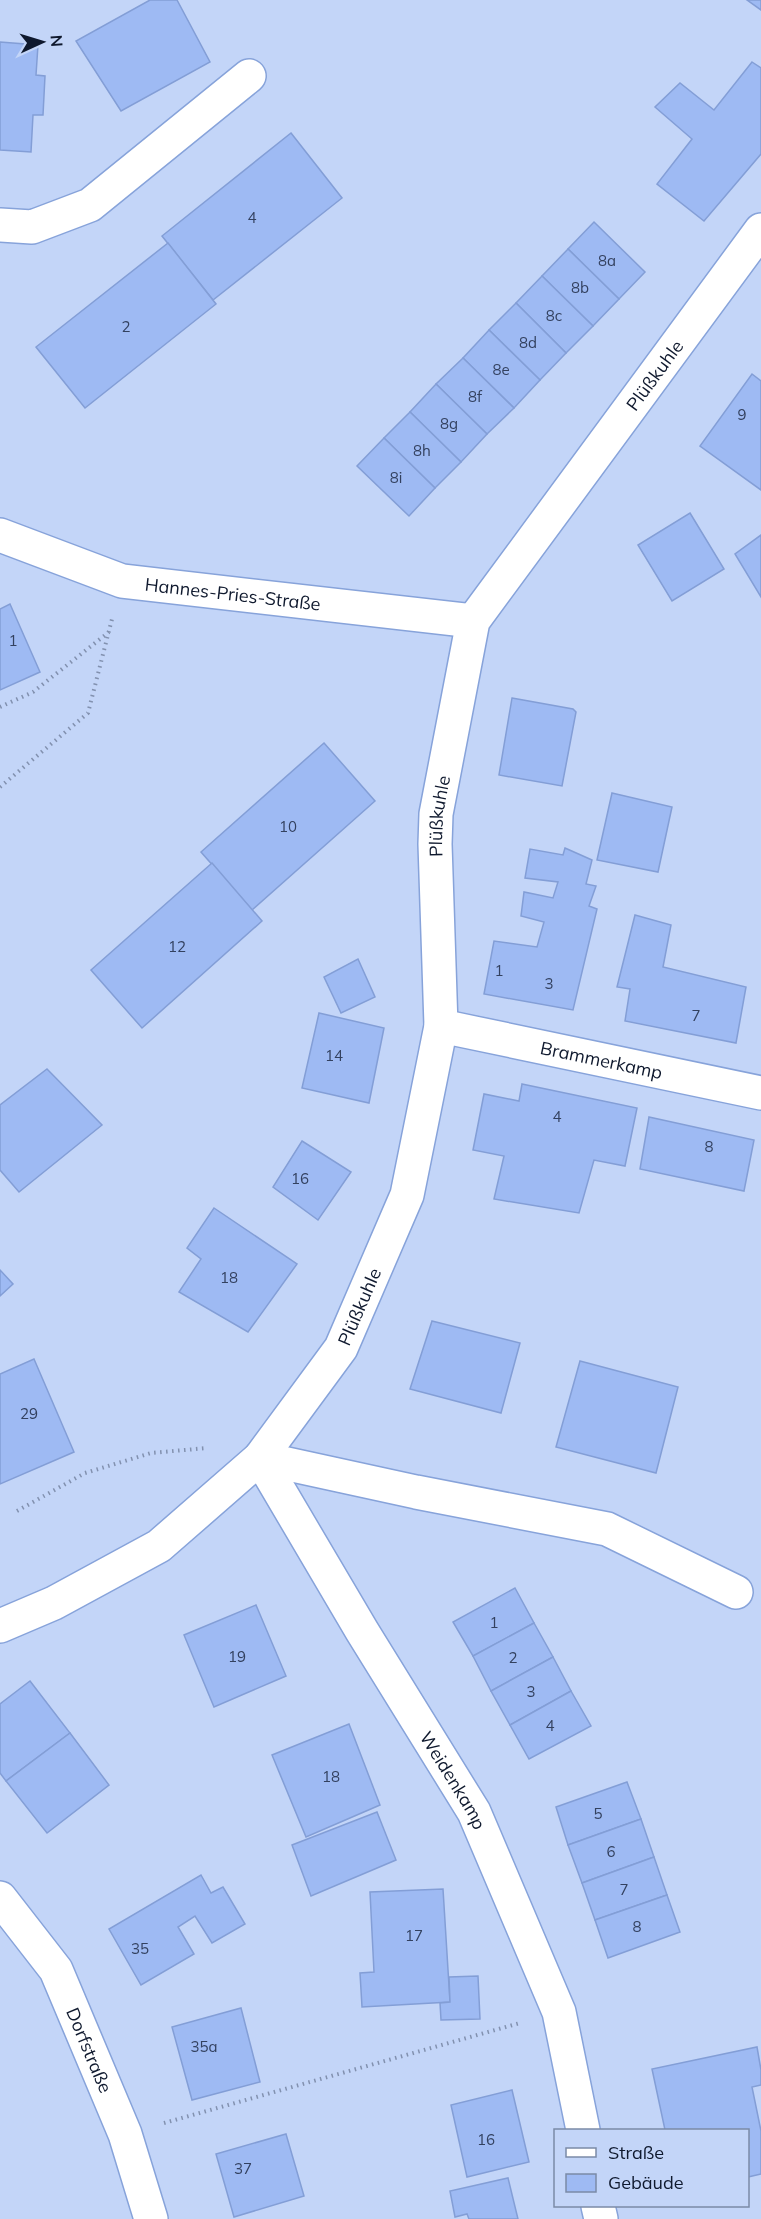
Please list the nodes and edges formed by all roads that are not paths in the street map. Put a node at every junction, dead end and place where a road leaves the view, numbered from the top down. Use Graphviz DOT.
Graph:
graph roads {
  1 [pos="249,76"];
  2 [pos="0,225"];
  3 [pos="761,230"];
  4 [pos="0,535"];
  5 [pos="473,621"];
  6 [pos="441,1026"];
  7 [pos="761,1093"];
  8 [pos="260,1458"];
  9 [pos="736,1592"];
  10 [pos="0,1626"];
  11 [pos="0,1898"];
  12 [pos="583,2129"];
  13 [pos="151,2219"];
  1 -- 2 [label="street"];
  3 -- 5 [label="street, Plüßkuhle"];
  4 -- 5 [label="street, Hannes-Pries-Straße"];
  5 -- 6 [label="street, Plüßkuhle"];
  6 -- 7 [label="street, Brammerkamp"];
  6 -- 8 [label="street, Plüßkuhle"];
  8 -- 9 [label="street"];
  8 -- 10 [label="street, Plüßkuhle"];
  8 -- 12 [label="street, Weidenkamp"];
  11 -- 13 [label="street, Dorfstraße"];
}
